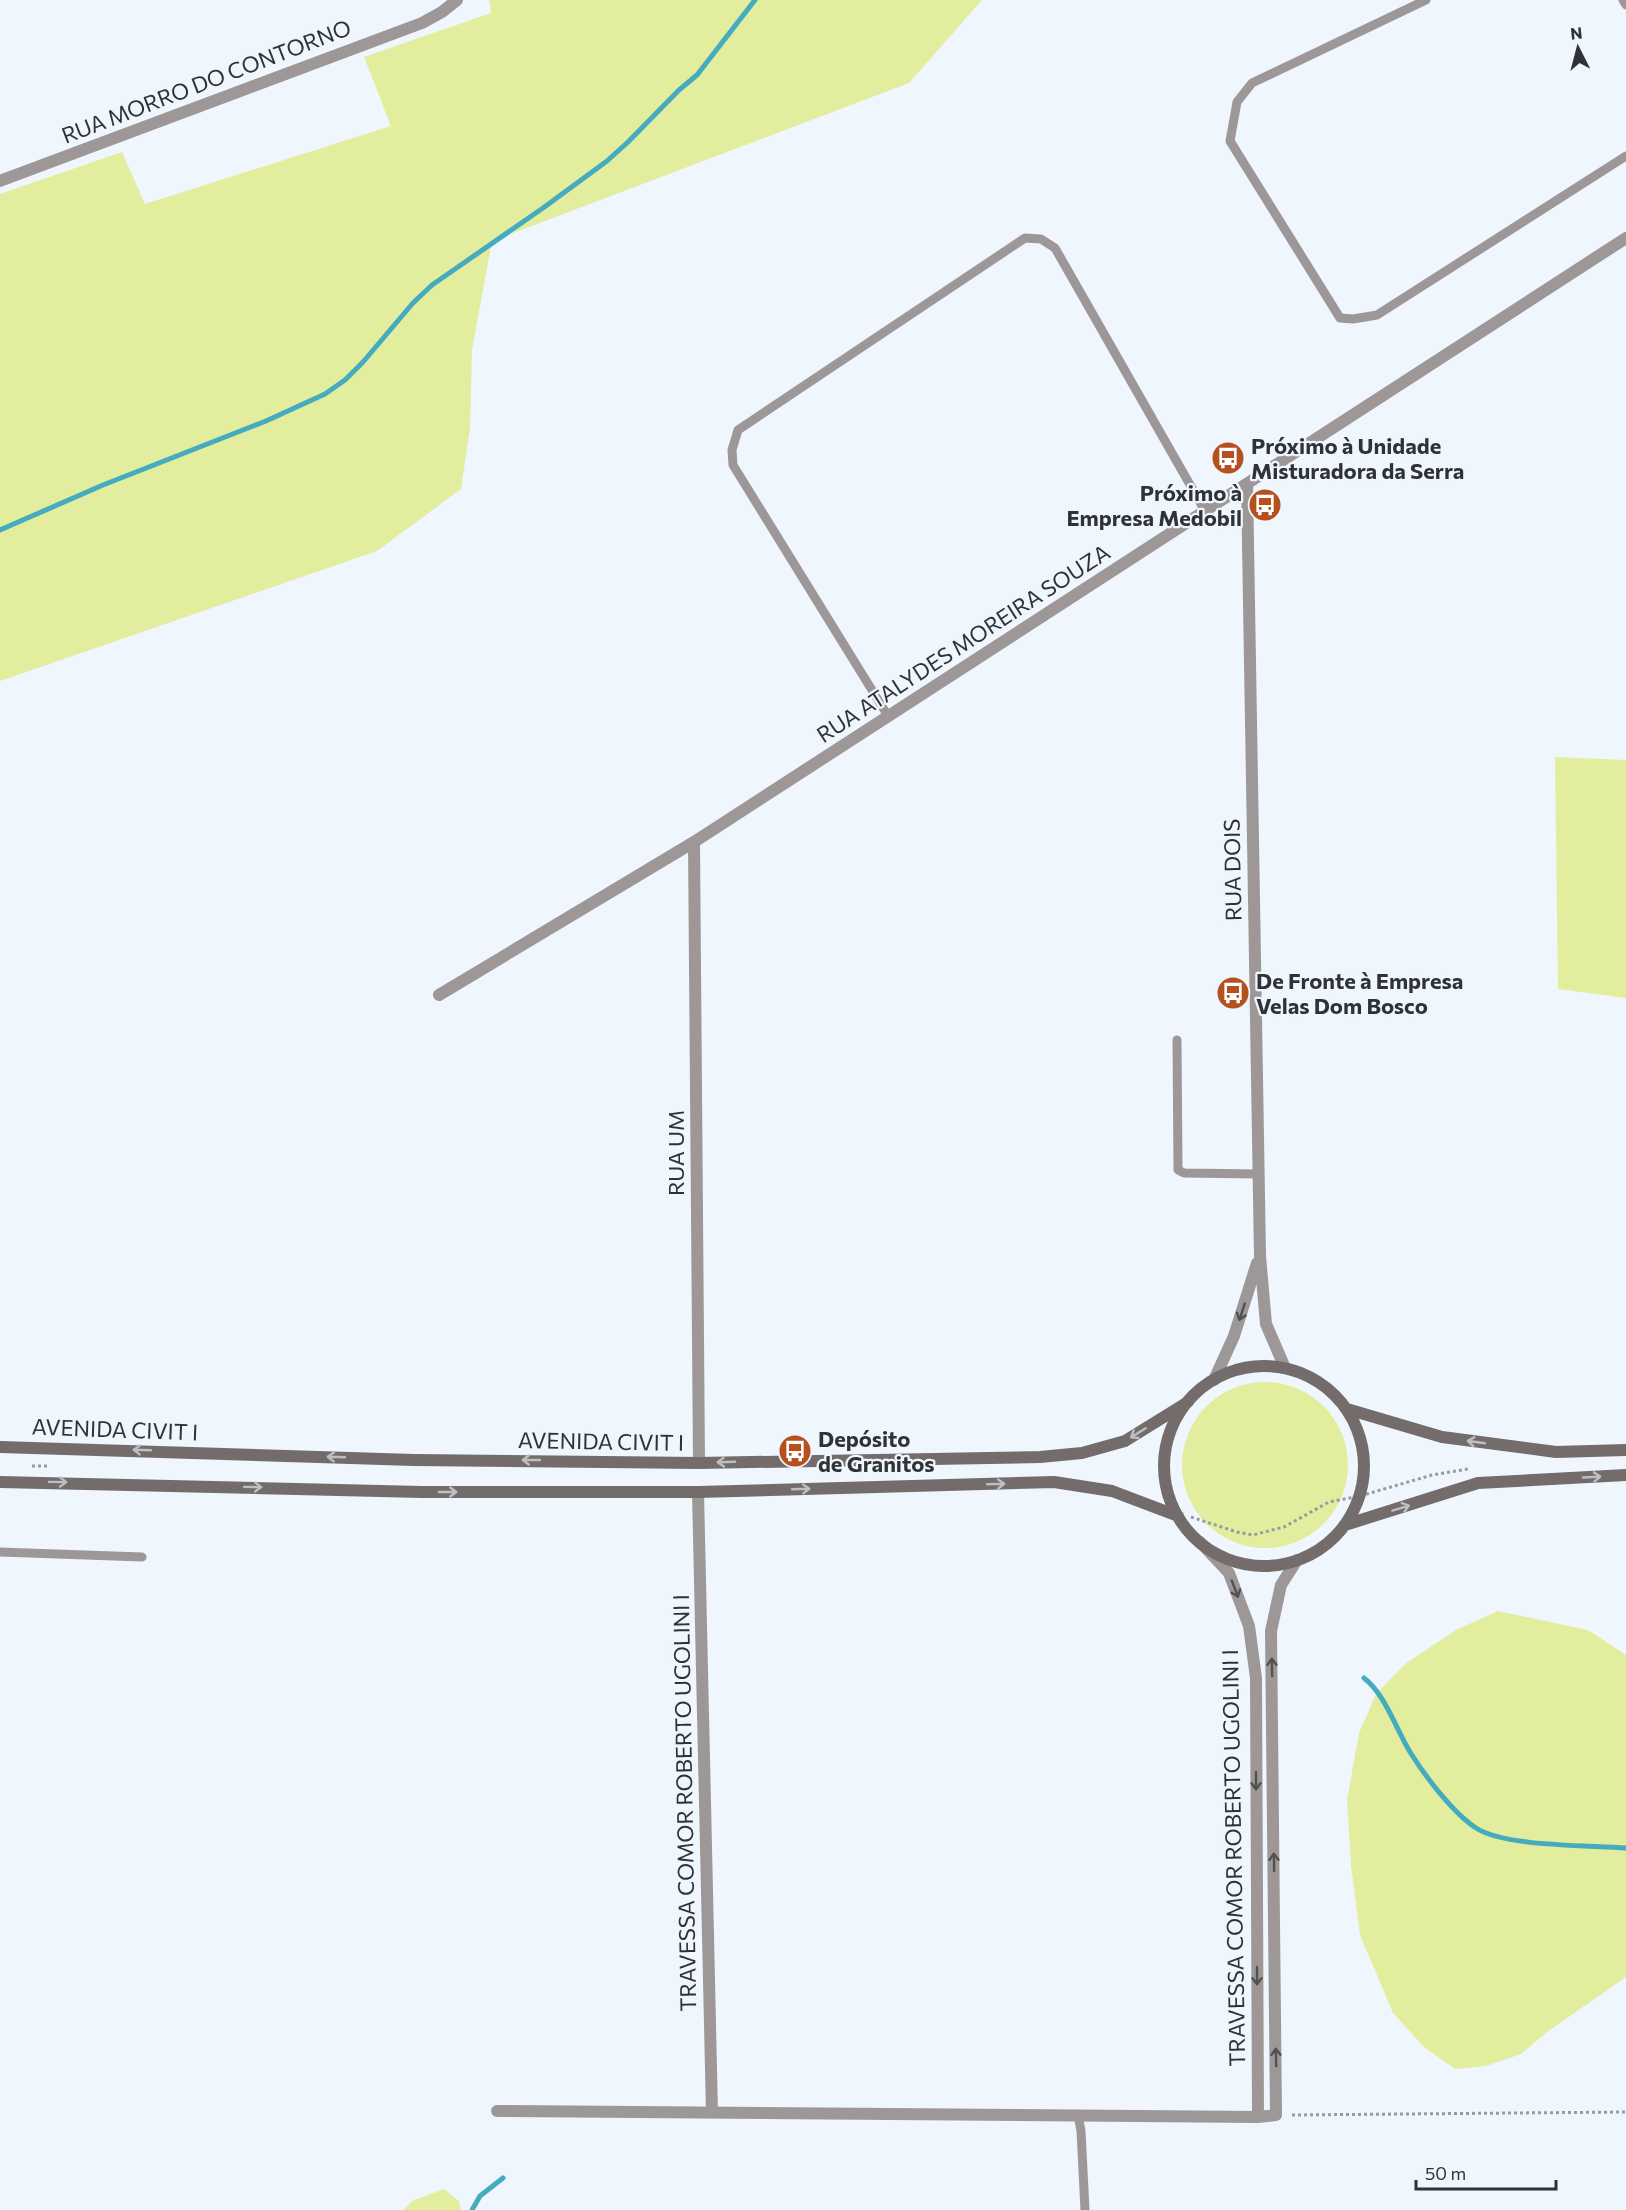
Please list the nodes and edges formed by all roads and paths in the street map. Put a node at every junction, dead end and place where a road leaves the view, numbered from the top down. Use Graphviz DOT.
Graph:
graph roads {
  1 [pos="457,0"];
  2 [pos="1426,0"];
  3 [pos="1623,0"];
  4 [pos="1626,5"];
  5 [pos="1626,156"];
  6 [pos="0,180"];
  7 [pos="1626,238"];
  8 [pos="1247,484"];
  9 [pos="1205,511"];
  10 [pos="888,716"];
  11 [pos="694,842"];
  12 [pos="439,995"];
  13 [pos="1177,1040"];
  14 [pos="1258,1174"];
  15 [pos="1260,1256"];
  16 [pos="1285,1368"];
  17 [pos="1214,1380"];
  18 [pos="1188,1402"];
  19 [pos="1347,1409"];
  20 [pos="0,1447"];
  21 [pos="1626,1450"];
  22 [pos="699,1463"];
  23 [pos="1626,1475"];
  24 [pos="0,1482"];
  25 [pos="698,1492"];
  26 [pos="1178,1516"];
  27 [pos="1345,1525"];
  28 [pos="1200,1542"];
  29 [pos="0,1552"];
  30 [pos="142,1557"];
  31 [pos="1297,1560"];
  32 [pos="497,2111"];
  33 [pos="1626,2112"];
  34 [pos="712,2113"];
  35 [pos="1078,2115"];
  36 [pos="1276,2115"];
  37 [pos="1258,2117"];
  38 [pos="1085,2210"];
  1 -- 6 [label="street, RUA MORRO DO CONTORNO"];
  2 -- 5 [label="lane"];
  3 -- 4 [label="lane"];
  7 -- 8 [label="street, RUA ATALYDES MOREIRA SOUZA"];
  8 -- 9 [label="street, RUA ATALYDES MOREIRA SOUZA"];
  8 -- 14 [label="street, RUA DOIS"];
  9 -- 10 [label="street, RUA ATALYDES MOREIRA SOUZA"];
  9 -- 10 [label="lane"];
  10 -- 11 [label="street, RUA ATALYDES MOREIRA SOUZA"];
  11 -- 12 [label="street, RUA ATALYDES MOREIRA SOUZA"];
  11 -- 22 [label="street, RUA UM"];
  13 -- 14 [label="lane"];
  14 -- 15 [label="street, RUA DOIS"];
  15 -- 16 [label="street, RUA DOIS"];
  15 -- 17 [label="street, RUA DOIS, one-way"];
  16 -- 17 [label="main road"];
  16 -- 19 [label="main road"];
  17 -- 18 [label="main road"];
  18 -- 22 [label="main road, AVENIDA CIVIT I, one-way"];
  18 -- 26 [label="main road"];
  21 -- 19 [label="main road, one-way"];
  19 -- 27 [label="main road"];
  22 -- 20 [label="main road, AVENIDA CIVIT I, one-way"];
  27 -- 23 [label="main road, one-way"];
  24 -- 25 [label="main road, one-way"];
  25 -- 26 [label="main road, one-way"];
  25 -- 34 [label="street, TRAVESSA COMOR ROBERTO UGOLINI I"];
  26 -- 28 [label="main road"];
  27 -- 31 [label="main road"];
  28 -- 31 [label="main road"];
  28 -- 37 [label="street, TRAVESSA COMOR ROBERTO UGOLINI I, one-way"];
  29 -- 30 [label="lane"];
  36 -- 31 [label="street, TRAVESSA COMOR ROBERTO UGOLINI I, one-way"];
  32 -- 34 [label="street"];
  33 -- 36 [label="path"];
  34 -- 35 [label="street"];
  35 -- 37 [label="street"];
  35 -- 38 [label="lane"];
  36 -- 37 [label="street"];
}
